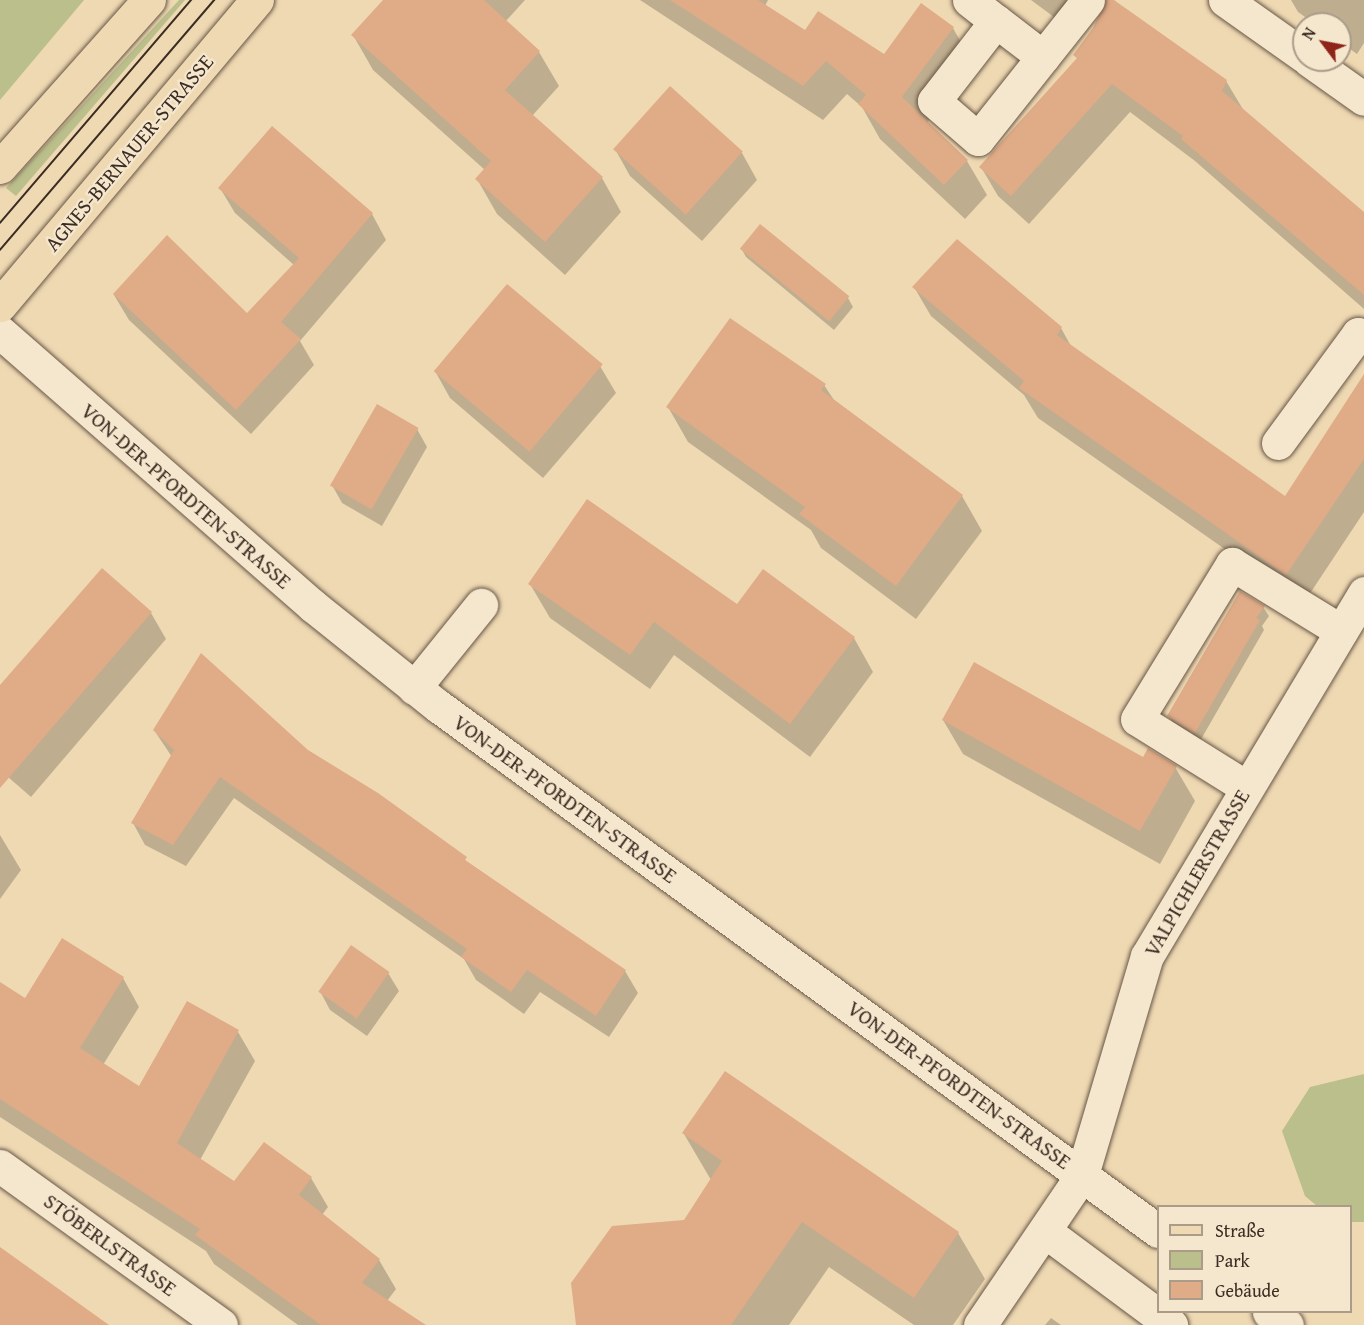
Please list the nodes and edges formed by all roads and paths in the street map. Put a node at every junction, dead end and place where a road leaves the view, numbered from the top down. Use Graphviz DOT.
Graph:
graph roads {
  1 [pos="149,0"];
  2 [pos="257,0"];
  3 [pos="969,0"];
  4 [pos="1088,0"];
  5 [pos="1225,0"];
  6 [pos="996,21"];
  7 [pos="1292,47"];
  8 [pos="1043,57"];
  9 [pos="1327,72"];
  10 [pos="1364,99"];
  11 [pos="0,167"];
  12 [pos="0,305"];
  13 [pos="0,332"];
  14 [pos="1364,338"];
  15 [pos="1278,443"];
  16 [pos="1364,593"];
  17 [pos="481,605"];
  18 [pos="1341,631"];
  19 [pos="414,687"];
  20 [pos="1246,787"];
  21 [pos="0,1166"];
  22 [pos="1083,1175"];
  23 [pos="1157,1230"];
  24 [pos="1046,1232"];
  25 [pos="1272,1313"];
  26 [pos="221,1325"];
  27 [pos="980,1325"];
  28 [pos="1171,1325"];
  29 [pos="1287,1325"];
  1 -- 11 [label="main road"];
  2 -- 12 [label="main road, AGNES-BERNAUER-STRASSE"];
  3 -- 6 [label="street"];
  4 -- 8 [label="street"];
  5 -- 7 [label="street"];
  6 -- 8 [label="street"];
  6 -- 8 [label="street"];
  9 -- 10 [label="street"];
  13 -- 19 [label="street, VON-DER-PFORDTEN-STRASSE"];
  14 -- 15 [label="street"];
  16 -- 18 [label="street, VALPICHLERSTRASSE"];
  17 -- 19 [label="street"];
  18 -- 20 [label="street, VALPICHLERSTRASSE"];
  18 -- 20 [label="street"];
  19 -- 22 [label="street, VON-DER-PFORDTEN-STRASSE"];
  20 -- 22 [label="street, VALPICHLERSTRASSE"];
  21 -- 26 [label="street, STÖBERLSTRASSE"];
  22 -- 23 [label="street, VON-DER-PFORDTEN-STRASSE"];
  22 -- 24 [label="street, VALPICHLERSTRASSE"];
  24 -- 27 [label="street, VALPICHLERSTRASSE"];
  24 -- 28 [label="street"];
  25 -- 29 [label="street"];
}
